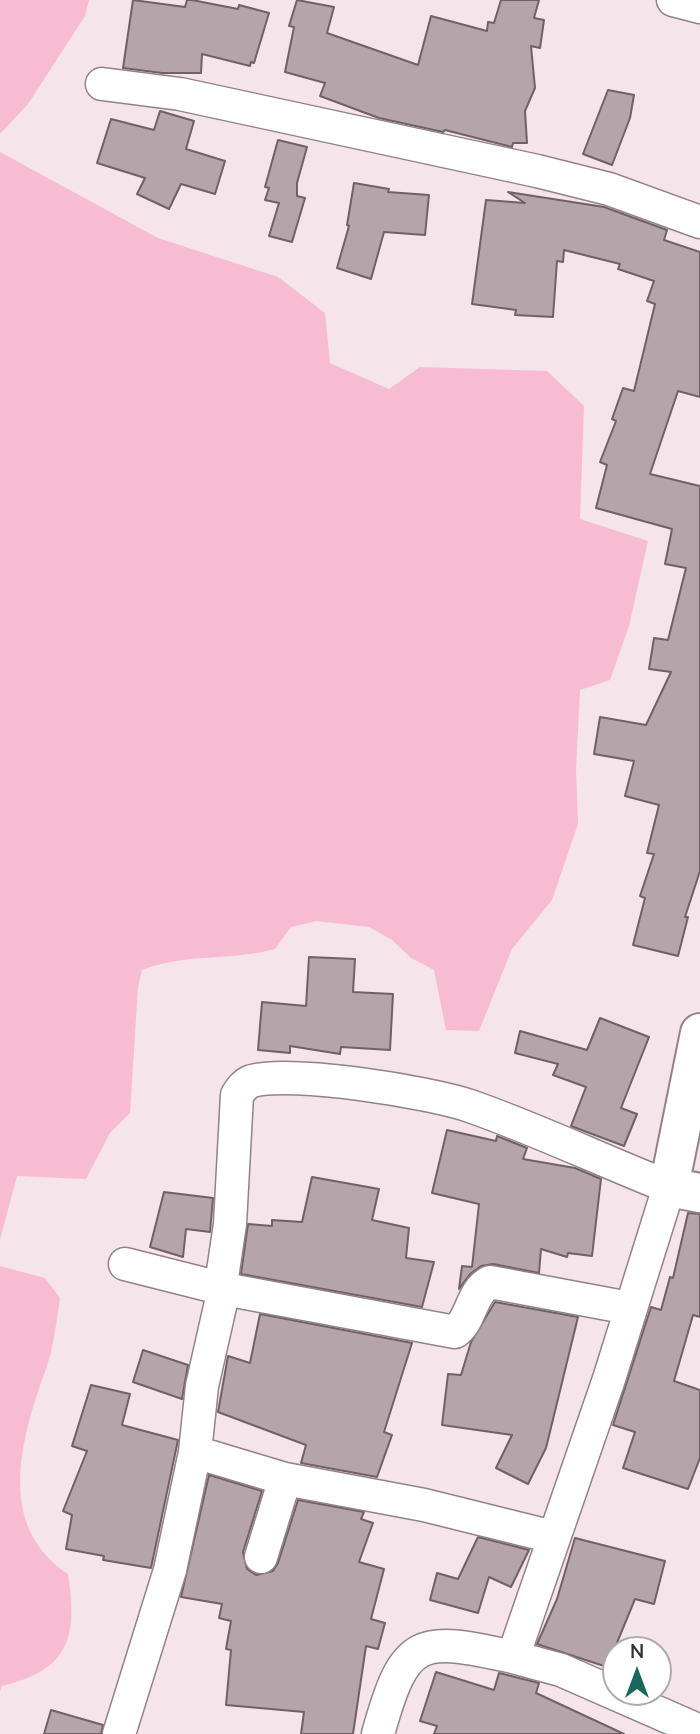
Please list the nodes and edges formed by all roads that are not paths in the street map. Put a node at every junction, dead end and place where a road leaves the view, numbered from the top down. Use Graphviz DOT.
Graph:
graph roads {
  1 [pos="673,0"];
  2 [pos="700,7"];
  3 [pos="102,84"];
  4 [pos="700,222"];
  5 [pos="700,1033"];
  6 [pos="684,1190"];
  7 [pos="125,1264"];
  8 [pos="224,1289"];
  9 [pos="629,1308"];
  10 [pos="195,1452"];
  11 [pos="285,1479"];
  12 [pos="553,1537"];
  13 [pos="261,1558"];
  14 [pos="513,1657"];
  15 [pos="700,1731"];
  16 [pos="119,1734"];
  17 [pos="378,1734"];
  1 -- 2 [label="street"];
  3 -- 4 [label="street"];
  5 -- 6 [label="main road"];
  6 -- 8 [label="street"];
  6 -- 9 [label="street"];
  7 -- 8 [label="street"];
  8 -- 9 [label="street"];
  8 -- 10 [label="street"];
  9 -- 12 [label="street"];
  10 -- 11 [label="street"];
  10 -- 16 [label="street"];
  11 -- 12 [label="street"];
  11 -- 13 [label="street"];
  12 -- 14 [label="street"];
  14 -- 15 [label="street"];
  14 -- 17 [label="street"];
}
